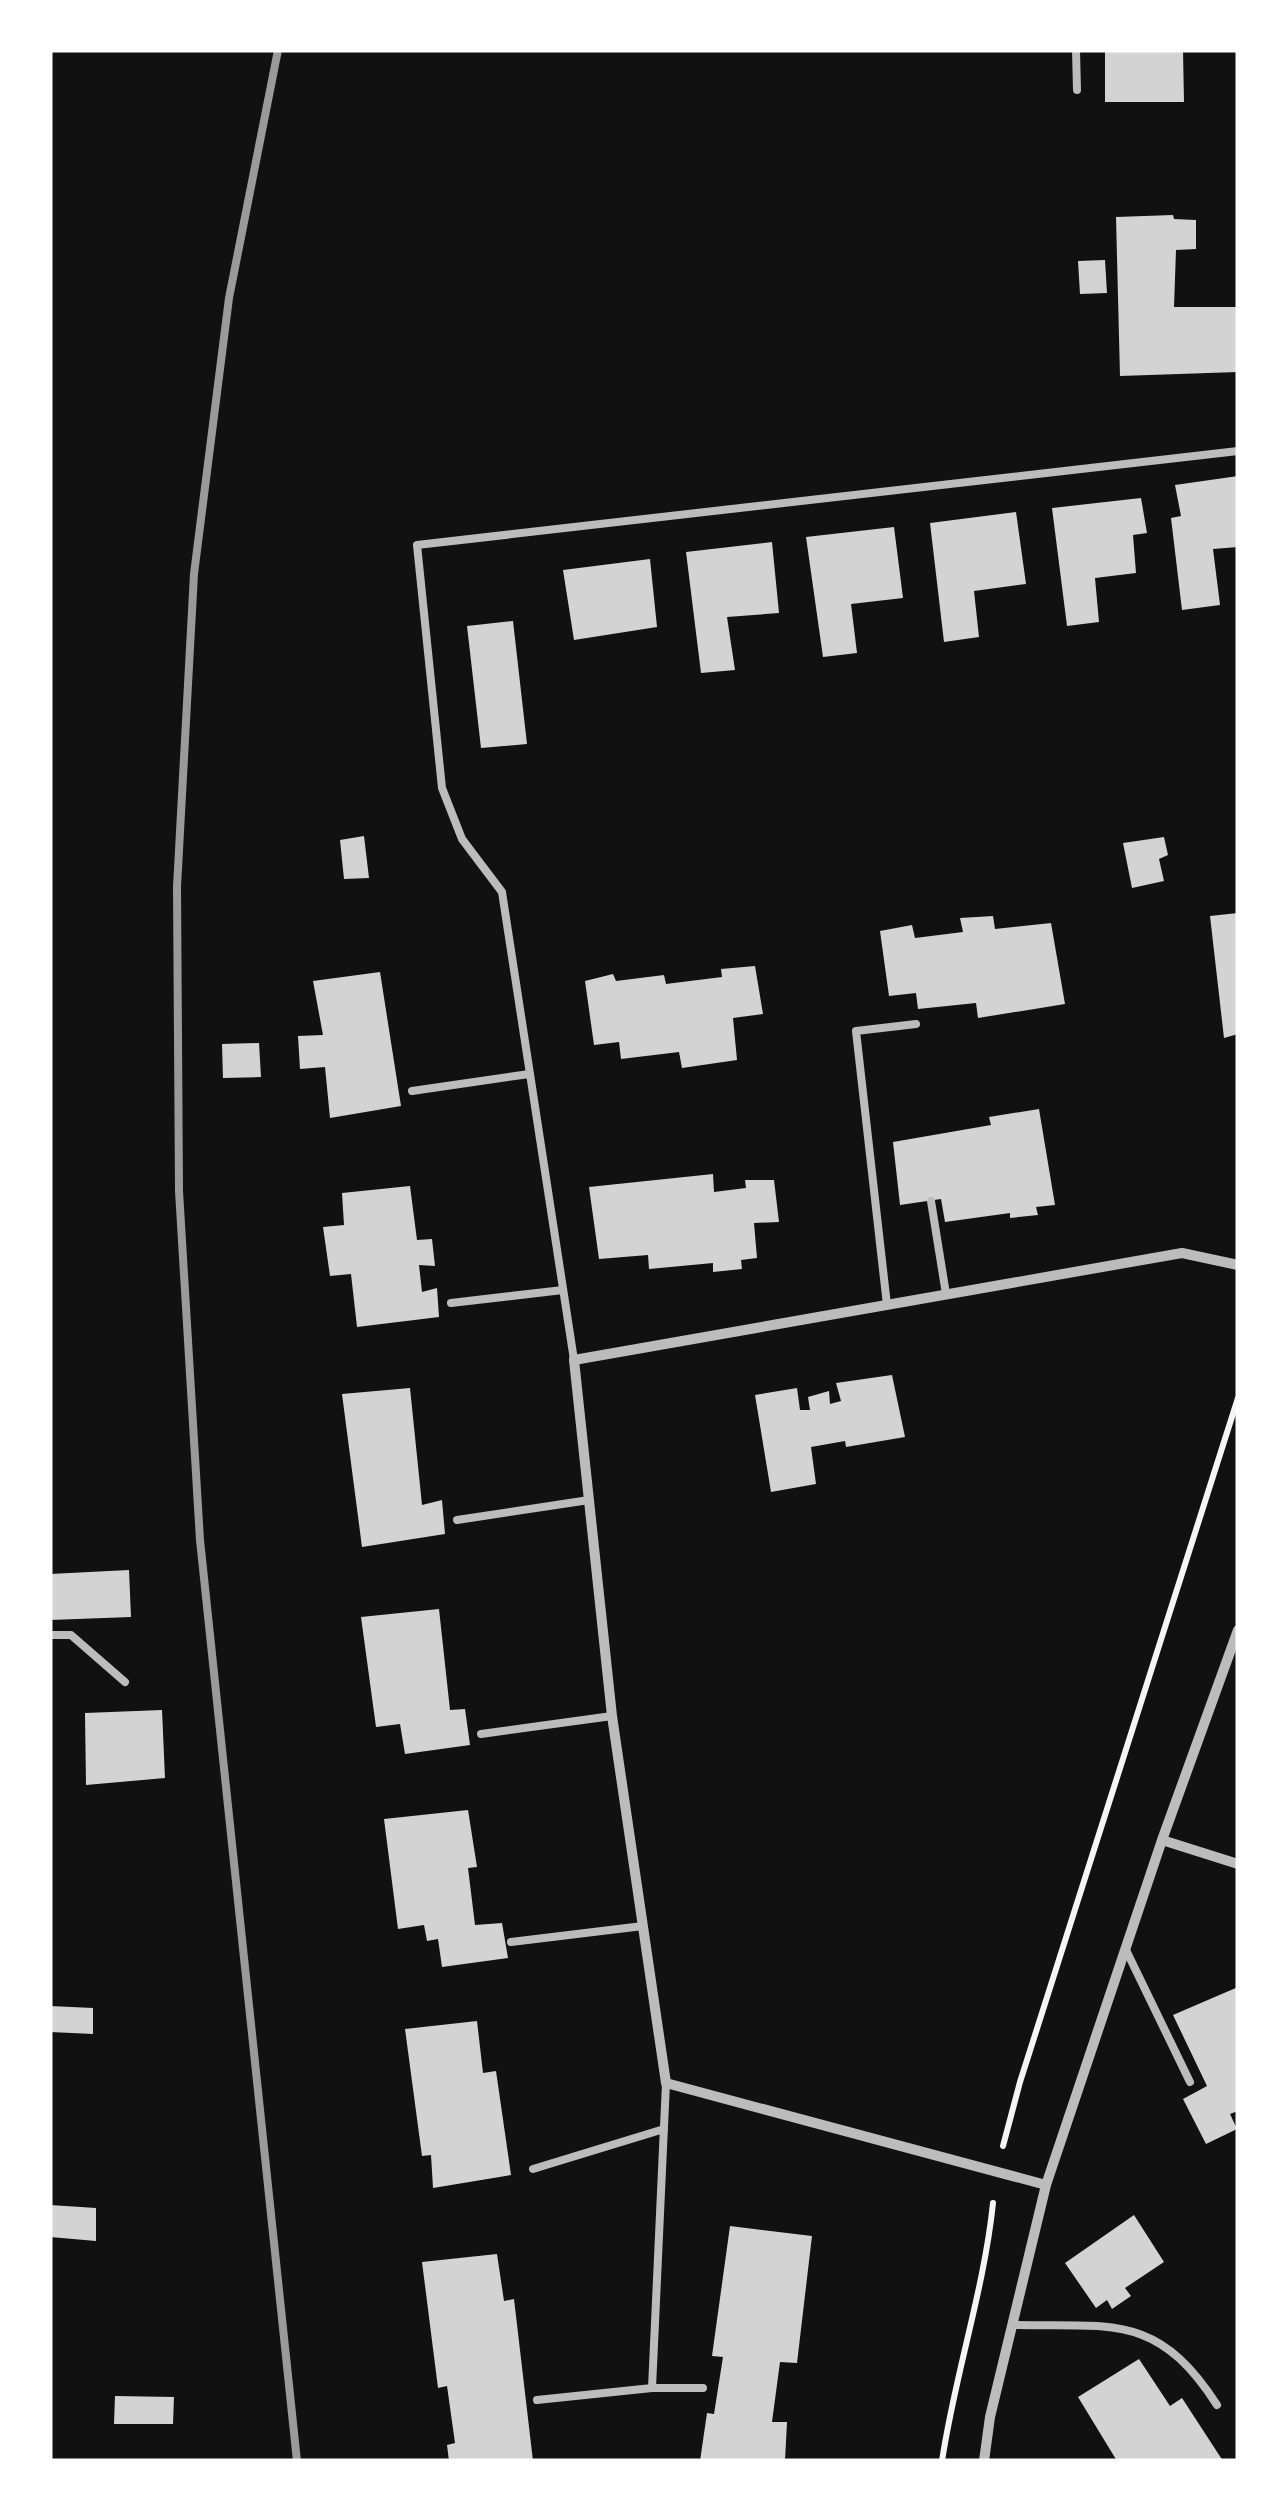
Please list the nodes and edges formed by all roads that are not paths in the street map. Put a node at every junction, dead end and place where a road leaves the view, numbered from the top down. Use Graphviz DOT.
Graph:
graph roads {
  1 [pos="1076,50"];
  2 [pos="1076,90"];
  3 [pos="1238,450"];
  4 [pos="916,1024"];
  5 [pos="529,1074"];
  6 [pos="412,1091"];
  7 [pos="931,1201"];
  8 [pos="1238,1265"];
  9 [pos="563,1290"];
  10 [pos="946,1294"];
  11 [pos="451,1303"];
  12 [pos="887,1305"];
  13 [pos="574,1360"];
  14 [pos="589,1500"];
  15 [pos="457,1520"];
  16 [pos="1238,1630"];
  17 [pos="50,1634"];
  18 [pos="125,1682"];
  19 [pos="612,1716"];
  20 [pos="481,1734"];
  21 [pos="1162,1840"];
  22 [pos="1238,1864"];
  23 [pos="643,1926"];
  24 [pos="512,1942"];
  25 [pos="1126,1950"];
  26 [pos="1190,2082"];
  27 [pos="666,2083"];
  28 [pos="664,2129"];
  29 [pos="534,2168"];
  30 [pos="1046,2185"];
  31 [pos="1012,2326"];
  32 [pos="652,2388"];
  33 [pos="702,2388"];
  34 [pos="537,2400"];
  35 [pos="1217,2406"];
  36 [pos="984,2461"];
  1 -- 2 [label="lane"];
  3 -- 5 [label="lane"];
  4 -- 12 [label="lane"];
  5 -- 6 [label="lane"];
  5 -- 9 [label="lane"];
  7 -- 10 [label="lane"];
  8 -- 10 [label="street"];
  9 -- 11 [label="lane"];
  9 -- 13 [label="lane"];
  10 -- 12 [label="street"];
  12 -- 13 [label="street"];
  13 -- 14 [label="street"];
  14 -- 15 [label="lane"];
  14 -- 19 [label="street"];
  16 -- 21 [label="street"];
  17 -- 18 [label="lane"];
  19 -- 20 [label="lane"];
  19 -- 23 [label="street"];
  21 -- 22 [label="street"];
  21 -- 25 [label="street"];
  23 -- 24 [label="lane"];
  23 -- 27 [label="street"];
  25 -- 26 [label="lane"];
  25 -- 30 [label="street"];
  27 -- 28 [label="lane"];
  27 -- 30 [label="street"];
  28 -- 29 [label="lane"];
  28 -- 32 [label="lane"];
  30 -- 31 [label="street"];
  31 -- 35 [label="lane"];
  31 -- 36 [label="street"];
  32 -- 33 [label="lane"];
  32 -- 34 [label="lane"];
}
